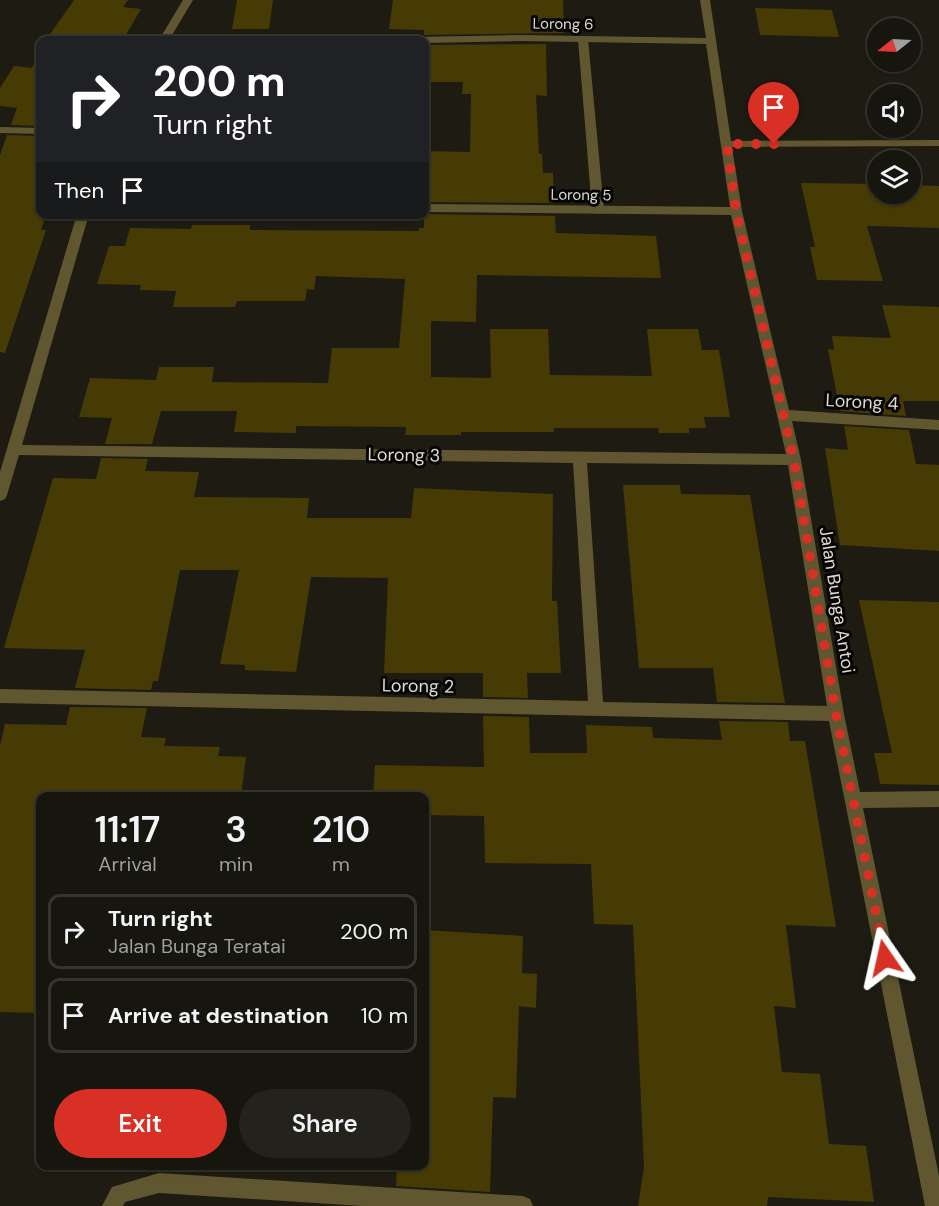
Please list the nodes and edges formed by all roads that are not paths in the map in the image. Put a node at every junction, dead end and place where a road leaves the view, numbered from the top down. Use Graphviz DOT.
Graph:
graph roads {
  1 [pos="188,0"];
  2 [pos="705,0"];
  3 [pos="166,36"];
  4 [pos="583,39"];
  5 [pos="429,40"];
  6 [pos="712,41"];
  7 [pos="0,130"];
  8 [pos="36,131"];
  9 [pos="939,143"];
  10 [pos="727,144"];
  11 [pos="429,208"];
  12 [pos="598,210"];
  13 [pos="736,211"];
  14 [pos="82,219"];
  15 [pos="783,415"];
  16 [pos="939,425"];
  17 [pos="14,450"];
  18 [pos="580,457"];
  19 [pos="794,460"];
  20 [pos="0,495"];
  21 [pos="0,696"];
  22 [pos="597,709"];
  23 [pos="836,714"];
  24 [pos="939,799"];
  25 [pos="854,800"];
  26 [pos="112,1206"];
  27 [pos="523,1206"];
  28 [pos="935,1206"];
  1 -- 3 [label="street"];
  2 -- 6 [label="street, Jalan Bunga Antoi"];
  4 -- 5 [label="street, Lorong 6"];
  4 -- 6 [label="street, Lorong 6"];
  4 -- 12 [label="street"];
  6 -- 10 [label="street, Jalan Bunga Antoi"];
  7 -- 8 [label="street"];
  9 -- 10 [label="street"];
  10 -- 13 [label="street, Jalan Bunga Antoi"];
  11 -- 12 [label="street, Lorong 5"];
  12 -- 13 [label="street, Lorong 5"];
  13 -- 15 [label="street, Jalan Bunga Antoi"];
  14 -- 17 [label="street"];
  15 -- 16 [label="street, Lorong 4"];
  15 -- 19 [label="street, Jalan Bunga Antoi"];
  17 -- 18 [label="street, Lorong 3"];
  17 -- 20 [label="street"];
  18 -- 19 [label="street, Lorong 3"];
  18 -- 22 [label="street"];
  19 -- 23 [label="street, Jalan Bunga Antoi"];
  21 -- 22 [label="street, Lorong 2"];
  22 -- 23 [label="street, Lorong 2"];
  23 -- 25 [label="street, Jalan Bunga Antoi"];
  24 -- 25 [label="street"];
  25 -- 28 [label="street, Jalan Bunga Antoi"];
  26 -- 27 [label="street"];
}
